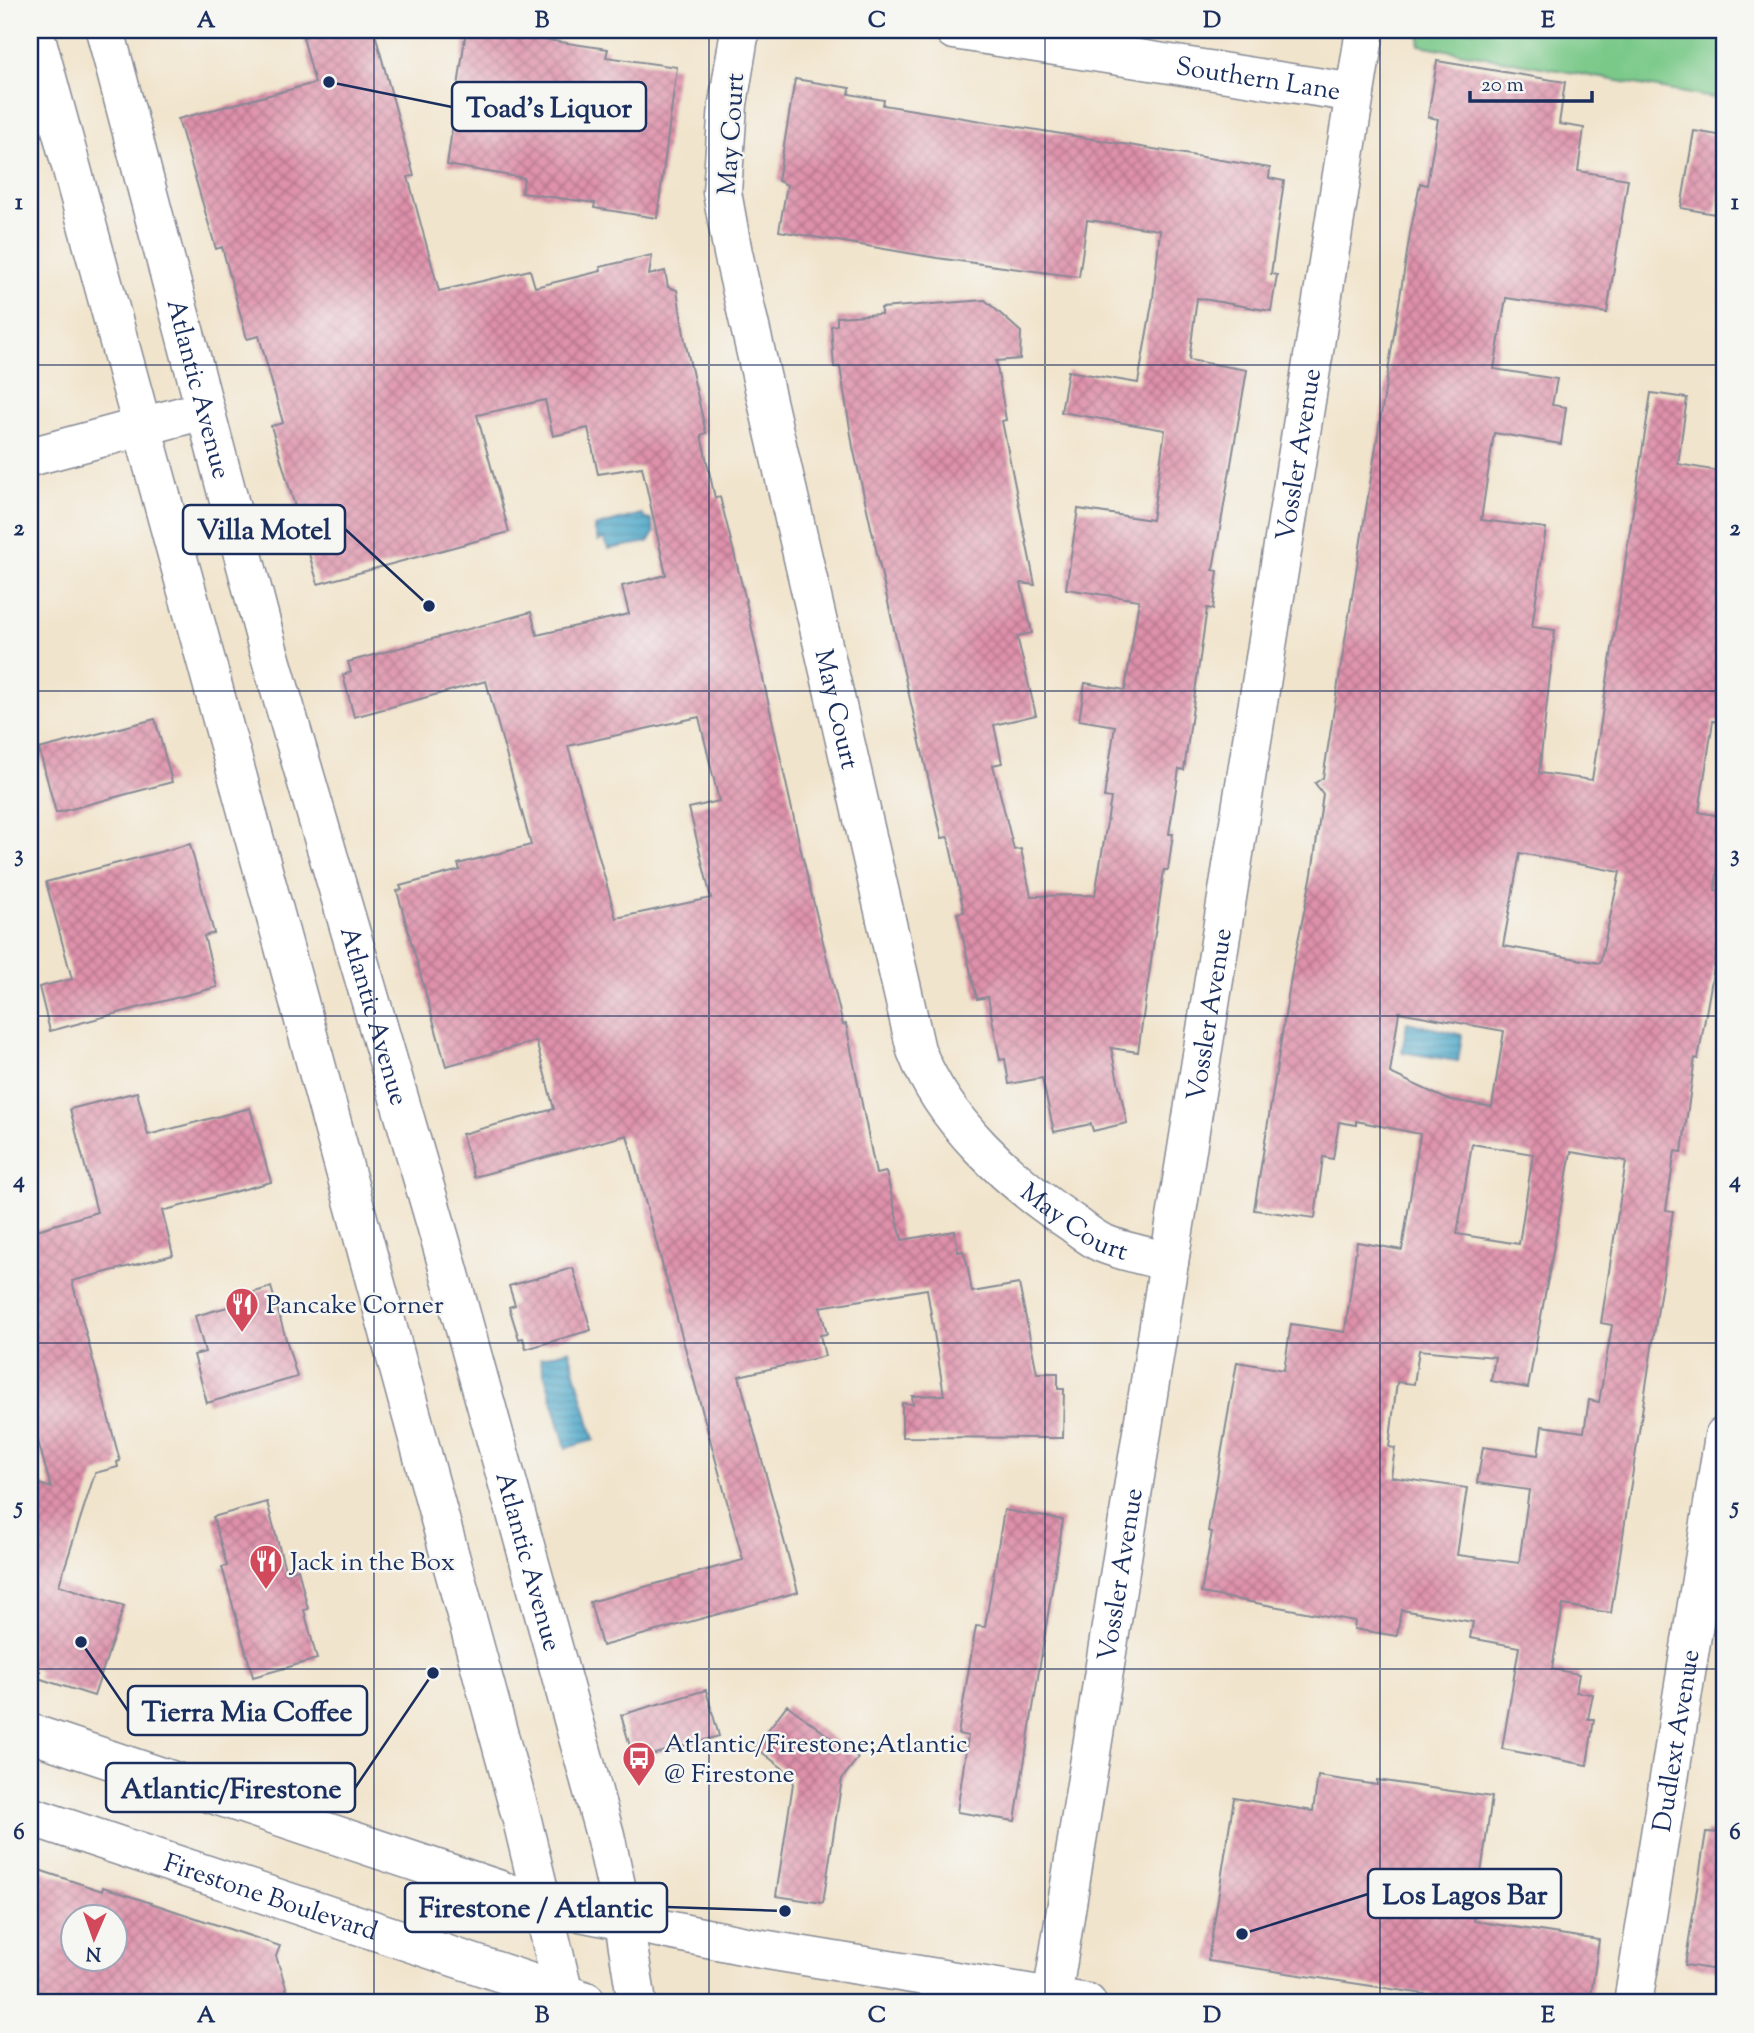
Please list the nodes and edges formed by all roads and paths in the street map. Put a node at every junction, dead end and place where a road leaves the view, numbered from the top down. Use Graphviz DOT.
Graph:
graph roads {
  1 [pos="33,30"];
  2 [pos="105,30"];
  3 [pos="740,30"];
  4 [pos="954,30"];
  5 [pos="1364,30"];
  6 [pos="1355,93"];
  7 [pos="204,410"];
  8 [pos="141,427"];
  9 [pos="30,457"];
  10 [pos="1169,1262"];
  11 [pos="1724,1436"];
  12 [pos="30,1733"];
  13 [pos="30,1816"];
  14 [pos="545,1905"];
  15 [pos="624,1922"];
  16 [pos="574,2000"];
  17 [pos="1070,2001"];
  18 [pos="636,2003"];
  19 [pos="1633,2003"];
  1 -- 8 [label="main road"];
  2 -- 7 [label="main road, Atlantic Avenue"];
  3 -- 10 [label="main road, May Court"];
  4 -- 6 [label="main road, Southern Lane"];
  5 -- 6 [label="main road, Vossler Avenue"];
  6 -- 10 [label="main road, Vossler Avenue"];
  7 -- 8 [label="main road"];
  7 -- 15 [label="main road, Atlantic Avenue"];
  8 -- 9 [label="main road"];
  8 -- 14 [label="main road"];
  10 -- 17 [label="main road, Vossler Avenue"];
  11 -- 19 [label="main road, Dudlext Avenue"];
  12 -- 14 [label="main road"];
  13 -- 16 [label="main road, Firestone Boulevard"];
  14 -- 15 [label="main road"];
  14 -- 16 [label="main road"];
  15 -- 17 [label="main road"];
  15 -- 18 [label="main road, Atlantic Avenue"];
}
